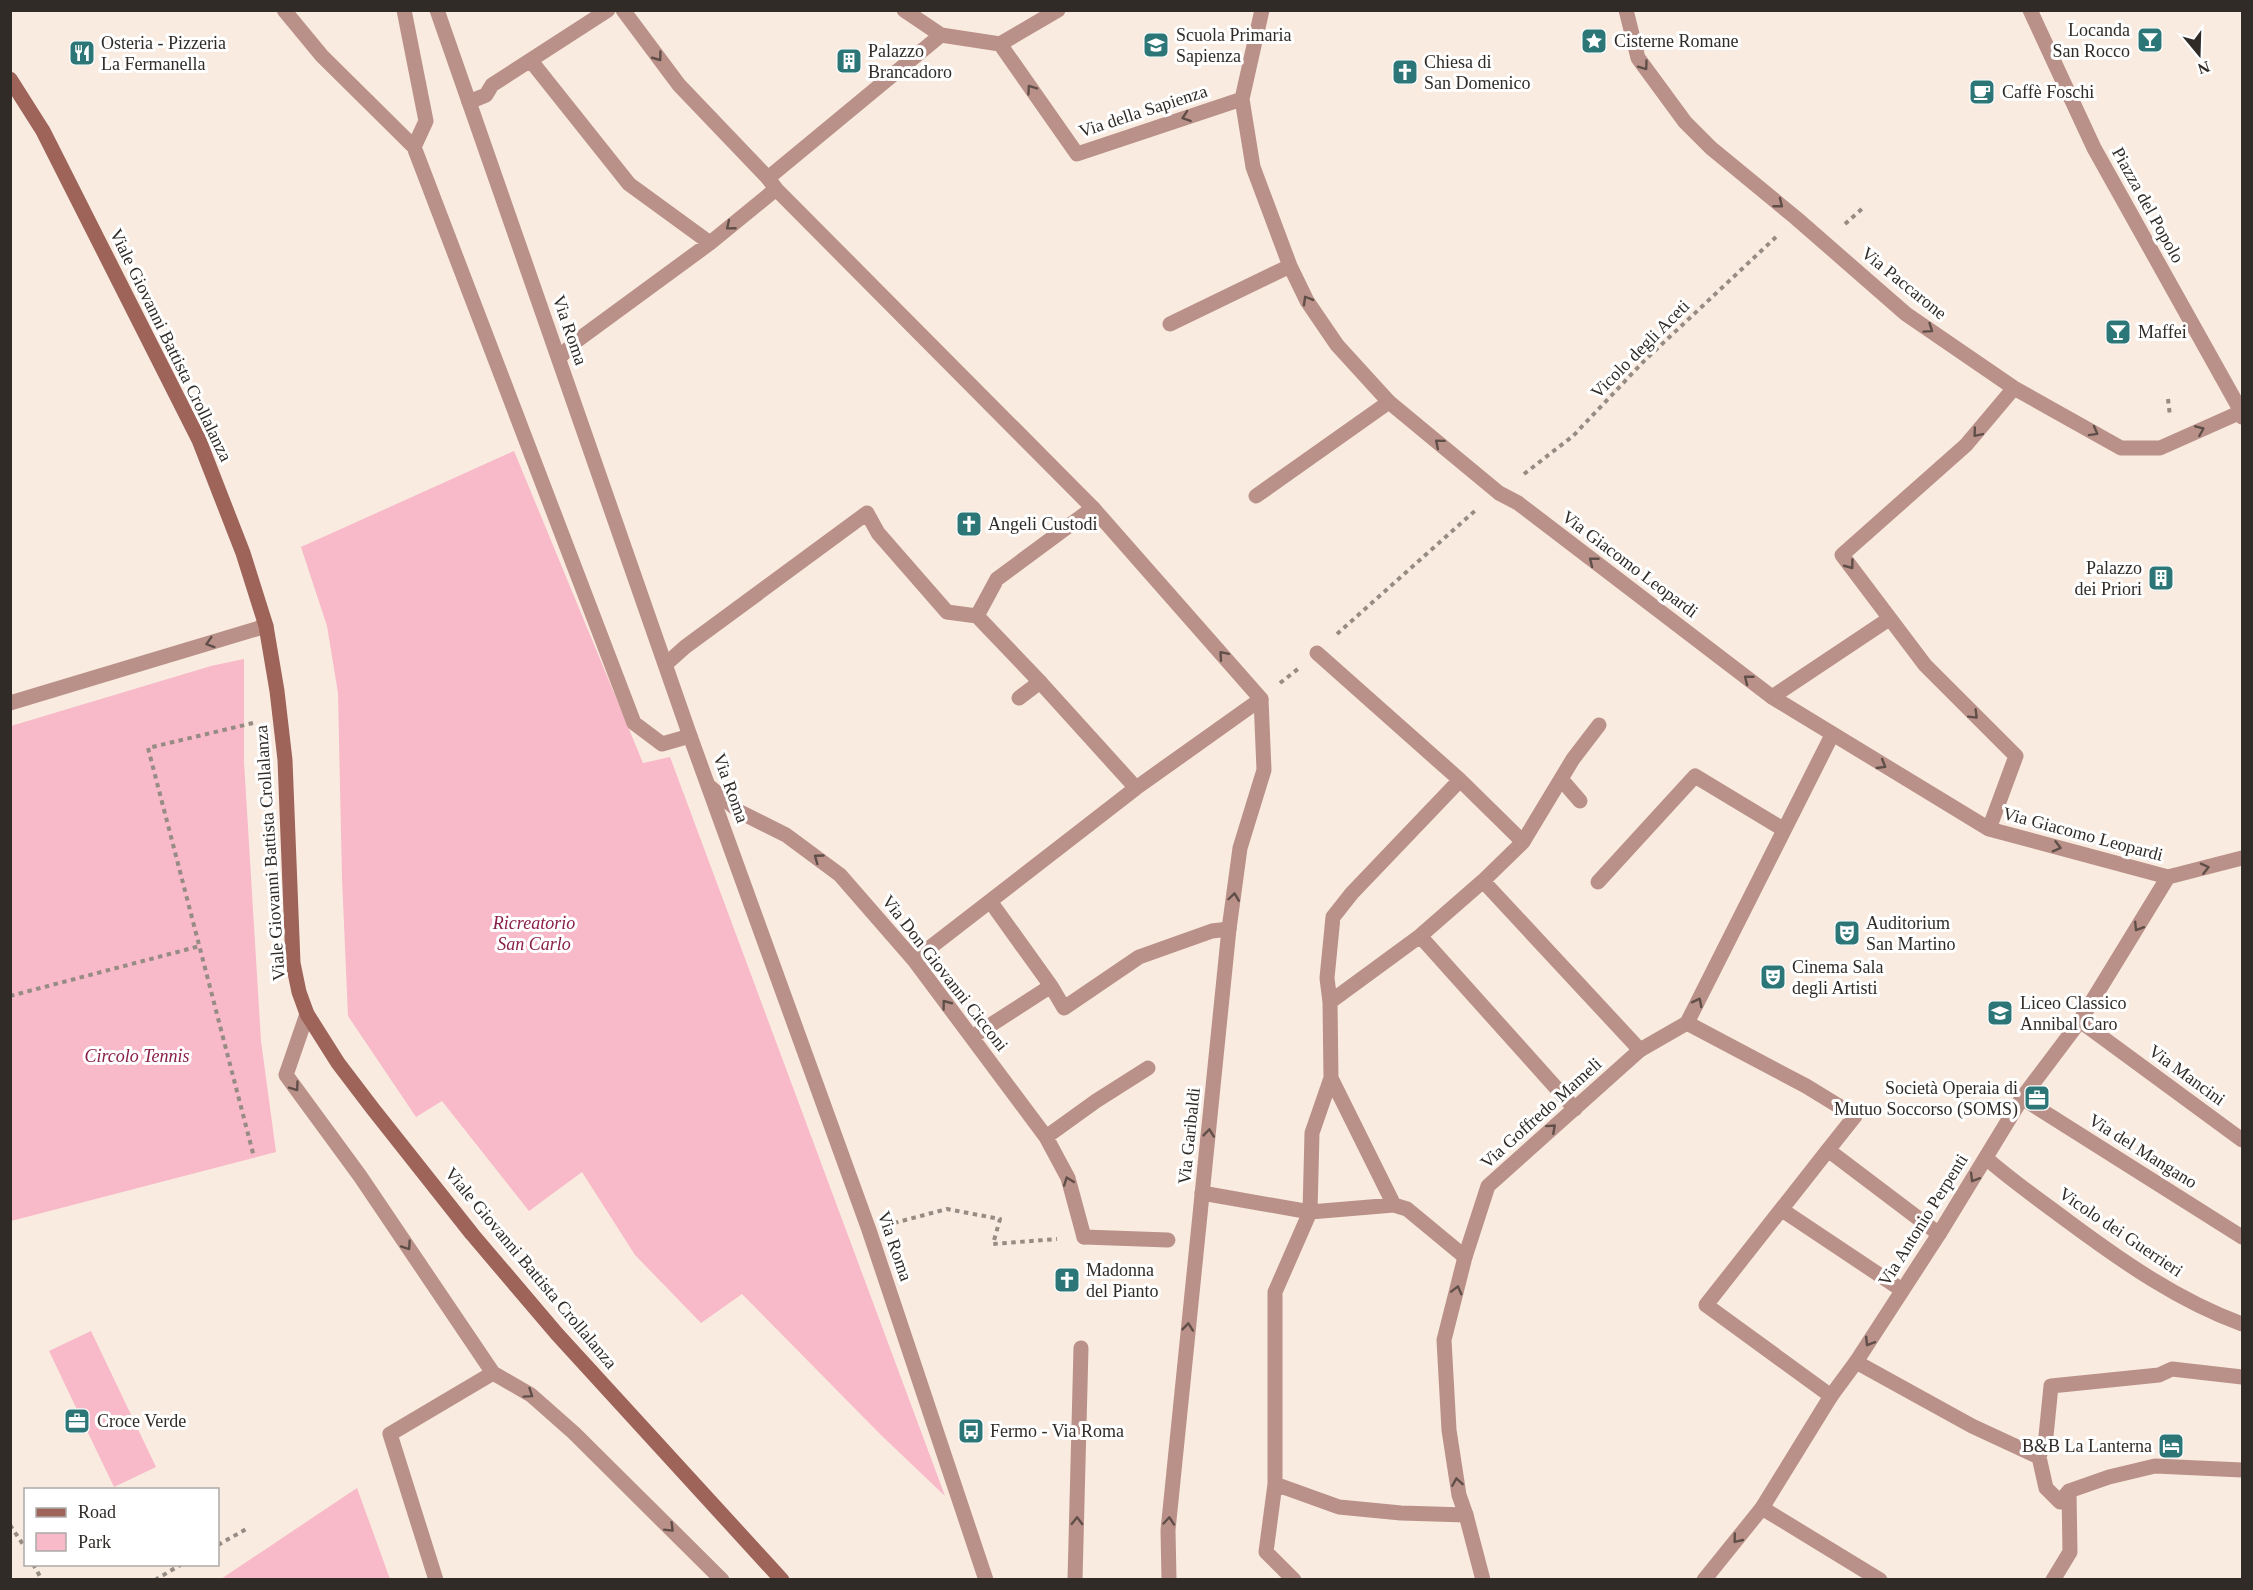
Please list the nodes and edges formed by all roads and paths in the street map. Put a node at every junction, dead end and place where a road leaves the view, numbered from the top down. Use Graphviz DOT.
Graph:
graph roads {
  1 [pos="285,10"];
  2 [pos="404,10"];
  3 [pos="437,10"];
  4 [pos="608,10"];
  5 [pos="623,10"];
  6 [pos="904,10"];
  7 [pos="1058,10"];
  8 [pos="1262,10"];
  9 [pos="1626,10"];
  10 [pos="2030,10"];
  11 [pos="941,36"];
  12 [pos="1000,44"];
  13 [pos="531,61"];
  14 [pos="10,79"];
  15 [pos="1242,99"];
  16 [pos="469,102"];
  17 [pos="414,147"];
  18 [pos="772,184"];
  19 [pos="1796,218"];
  20 [pos="710,243"];
  21 [pos="1290,266"];
  22 [pos="1170,324"];
  23 [pos="559,358"];
  24 [pos="2014,388"];
  25 [pos="1389,402"];
  26 [pos="2242,414"];
  27 [pos="1499,493"];
  28 [pos="1256,496"];
  29 [pos="1093,508"];
  30 [pos="977,616"];
  31 [pos="1889,619"];
  32 [pos="266,626"];
  33 [pos="1317,653"];
  34 [pos="666,664"];
  35 [pos="1040,682"];
  36 [pos="1019,698"];
  37 [pos="1772,698"];
  38 [pos="1261,699"];
  39 [pos="10,703"];
  40 [pos="280,716"];
  41 [pos="1599,725"];
  42 [pos="1832,735"];
  43 [pos="690,736"];
  44 [pos="1561,779"];
  45 [pos="1460,780"];
  46 [pos="710,787"];
  47 [pos="1136,788"];
  48 [pos="1580,801"];
  49 [pos="1783,829"];
  50 [pos="1989,829"];
  51 [pos="1523,842"];
  52 [pos="2242,858"];
  53 [pos="2168,877"];
  54 [pos="1483,881"];
  55 [pos="1598,882"];
  56 [pos="990,901"];
  57 [pos="1229,930"];
  58 [pos="1420,936"];
  59 [pos="200,946"];
  60 [pos="914,960"];
  61 [pos="1051,986"];
  62 [pos="10,996"];
  63 [pos="1330,1002"];
  64 [pos="307,1014"];
  65 [pos="2080,1021"];
  66 [pos="1687,1023"];
  67 [pos="972,1037"];
  68 [pos="1640,1050"];
  69 [pos="1148,1068"];
  70 [pos="1331,1078"];
  71 [pos="2022,1098"];
  72 [pos="1575,1109"];
  73 [pos="1046,1137"];
  74 [pos="2242,1140"];
  75 [pos="1828,1150"];
  76 [pos="254,1157"];
  77 [pos="1986,1158"];
  78 [pos="1202,1193"];
  79 [pos="1394,1205"];
  80 [pos="1782,1210"];
  81 [pos="1310,1212"];
  82 [pos="869,1230"];
  83 [pos="1939,1234"];
  84 [pos="1084,1237"];
  85 [pos="2242,1237"];
  86 [pos="1168,1240"];
  87 [pos="1465,1257"];
  88 [pos="1902,1290"];
  89 [pos="2242,1324"];
  90 [pos="1081,1348"];
  91 [pos="1856,1362"];
  92 [pos="493,1373"];
  93 [pos="2242,1377"];
  94 [pos="1831,1396"];
  95 [pos="2038,1457"];
  96 [pos="2242,1470"];
  97 [pos="1275,1484"];
  98 [pos="2069,1491"];
  99 [pos="1762,1508"];
  100 [pos="1466,1515"];
  101 [pos="10,1525"];
  102 [pos="248,1528"];
  103 [pos="219,1544"];
  104 [pos="24,1546"];
  105 [pos="34,1566"];
  106 [pos="179,1566"];
  107 [pos="42,1580"];
  108 [pos="155,1580"];
  109 [pos="436,1580"];
  110 [pos="722,1580"];
  111 [pos="782,1580"];
  112 [pos="986,1580"];
  113 [pos="1075,1580"];
  114 [pos="1169,1580"];
  115 [pos="1294,1580"];
  116 [pos="1483,1580"];
  117 [pos="1704,1580"];
  118 [pos="1880,1580"];
  119 [pos="2054,1580"];
  1 -- 17 [label="street"];
  2 -- 17 [label="street"];
  3 -- 16 [label="street, Via Roma"];
  4 -- 13 [label="street"];
  5 -- 18 [label="street, one-way"];
  6 -- 11 [label="street"];
  7 -- 12 [label="street"];
  8 -- 15 [label="street"];
  9 -- 19 [label="street, Via Paccarone, one-way"];
  10 -- 26 [label="street, Piazza del Popolo"];
  11 -- 12 [label="street"];
  11 -- 18 [label="street"];
  15 -- 12 [label="street, Via della Sapienza, one-way"];
  13 -- 16 [label="street"];
  13 -- 20 [label="street"];
  14 -- 32 [label="main road, Viale Giovanni Battista Crollalanza"];
  15 -- 21 [label="street, Via Giacomo Leopardi"];
  16 -- 23 [label="street, Via Roma"];
  17 -- 43 [label="street"];
  18 -- 20 [label="street, one-way"];
  18 -- 29 [label="street"];
  19 -- 24 [label="street, Via Paccarone, one-way"];
  19 -- 27 [label="path, Vicolo degli Aceti"];
  20 -- 23 [label="street"];
  21 -- 22 [label="street"];
  25 -- 21 [label="street, Via Giacomo Leopardi, one-way"];
  23 -- 34 [label="street, Via Roma"];
  24 -- 26 [label="street, Via Paccarone, one-way"];
  24 -- 31 [label="street, one-way"];
  27 -- 25 [label="street, Via Giacomo Leopardi, one-way"];
  25 -- 28 [label="street"];
  27 -- 33 [label="path, Vicolo degli Aceti"];
  37 -- 27 [label="street, Via Giacomo Leopardi, one-way"];
  29 -- 30 [label="street"];
  38 -- 29 [label="street, one-way"];
  30 -- 34 [label="street"];
  30 -- 35 [label="street"];
  31 -- 37 [label="street"];
  31 -- 50 [label="street, one-way"];
  32 -- 39 [label="street, one-way"];
  32 -- 40 [label="main road, Viale Giovanni Battista Crollalanza"];
  33 -- 38 [label="path, Vicolo degli Aceti"];
  33 -- 45 [label="street"];
  34 -- 43 [label="street, Via Roma"];
  35 -- 36 [label="street"];
  35 -- 47 [label="street"];
  37 -- 42 [label="street, Via Giacomo Leopardi"];
  38 -- 47 [label="street"];
  57 -- 38 [label="street, Via Garibaldi, one-way"];
  40 -- 59 [label="path"];
  40 -- 64 [label="main road, Viale Giovanni Battista Crollalanza"];
  41 -- 44 [label="street"];
  42 -- 49 [label="street"];
  42 -- 50 [label="street, Via Giacomo Leopardi, one-way"];
  43 -- 46 [label="street, Via Roma"];
  44 -- 48 [label="street"];
  44 -- 51 [label="street"];
  45 -- 51 [label="street"];
  45 -- 63 [label="street"];
  60 -- 46 [label="street, Via Don Giovanni Cicconi, one-way"];
  46 -- 82 [label="street, Via Roma"];
  47 -- 56 [label="street"];
  49 -- 55 [label="street"];
  66 -- 49 [label="street, one-way"];
  50 -- 53 [label="street, Via Giacomo Leopardi, one-way"];
  51 -- 54 [label="street"];
  53 -- 52 [label="street, one-way"];
  53 -- 65 [label="street, Via Antonio Perpenti, one-way"];
  54 -- 58 [label="street"];
  54 -- 68 [label="street"];
  56 -- 60 [label="street"];
  56 -- 61 [label="street"];
  57 -- 61 [label="street"];
  78 -- 57 [label="street, Via Garibaldi, one-way"];
  58 -- 63 [label="street"];
  58 -- 72 [label="street"];
  59 -- 62 [label="path"];
  59 -- 76 [label="path"];
  67 -- 60 [label="street, Via Don Giovanni Cicconi, one-way"];
  61 -- 67 [label="street"];
  63 -- 70 [label="street"];
  64 -- 92 [label="street, one-way"];
  64 -- 111 [label="main road, Viale Giovanni Battista Crollalanza"];
  65 -- 71 [label="street, Via Antonio Perpenti"];
  65 -- 74 [label="street, Via Mancini"];
  66 -- 68 [label="street, Via Goffredo Mameli"];
  66 -- 75 [label="street"];
  67 -- 73 [label="street, Via Don Giovanni Cicconi"];
  68 -- 72 [label="street, Via Goffredo Mameli"];
  69 -- 73 [label="street"];
  70 -- 79 [label="street"];
  70 -- 81 [label="street"];
  71 -- 77 [label="street, Via Antonio Perpenti"];
  71 -- 85 [label="street, Via del Mangano"];
  87 -- 72 [label="street, Via Goffredo Mameli, one-way"];
  84 -- 73 [label="street, Via Don Giovanni Cicconi, one-way"];
  75 -- 80 [label="street"];
  75 -- 83 [label="street"];
  77 -- 83 [label="street, Via Antonio Perpenti, one-way"];
  77 -- 89 [label="street, Vicolo dei Guerrieri"];
  78 -- 81 [label="street"];
  114 -- 78 [label="street, Via Garibaldi, one-way"];
  79 -- 81 [label="street"];
  79 -- 87 [label="street"];
  80 -- 88 [label="street"];
  80 -- 94 [label="street"];
  81 -- 97 [label="street"];
  82 -- 84 [label="path"];
  82 -- 112 [label="street, Via Roma"];
  83 -- 88 [label="street, Via Antonio Perpenti"];
  84 -- 86 [label="street"];
  100 -- 87 [label="street, Via Goffredo Mameli, one-way"];
  88 -- 91 [label="street, Via Antonio Perpenti, one-way"];
  113 -- 90 [label="street, one-way"];
  91 -- 94 [label="street, Via Antonio Perpenti"];
  91 -- 95 [label="street"];
  92 -- 109 [label="street"];
  92 -- 110 [label="street, one-way"];
  93 -- 95 [label="street"];
  94 -- 99 [label="street, Via Antonio Perpenti"];
  95 -- 98 [label="street"];
  96 -- 98 [label="street"];
  97 -- 100 [label="street"];
  97 -- 115 [label="street"];
  98 -- 119 [label="street"];
  99 -- 117 [label="street, Via Antonio Perpenti, one-way"];
  99 -- 118 [label="street"];
  100 -- 116 [label="street, Via Goffredo Mameli"];
  101 -- 104 [label="path"];
  102 -- 103 [label="path"];
  105 -- 107 [label="path"];
  106 -- 108 [label="path"];
}
